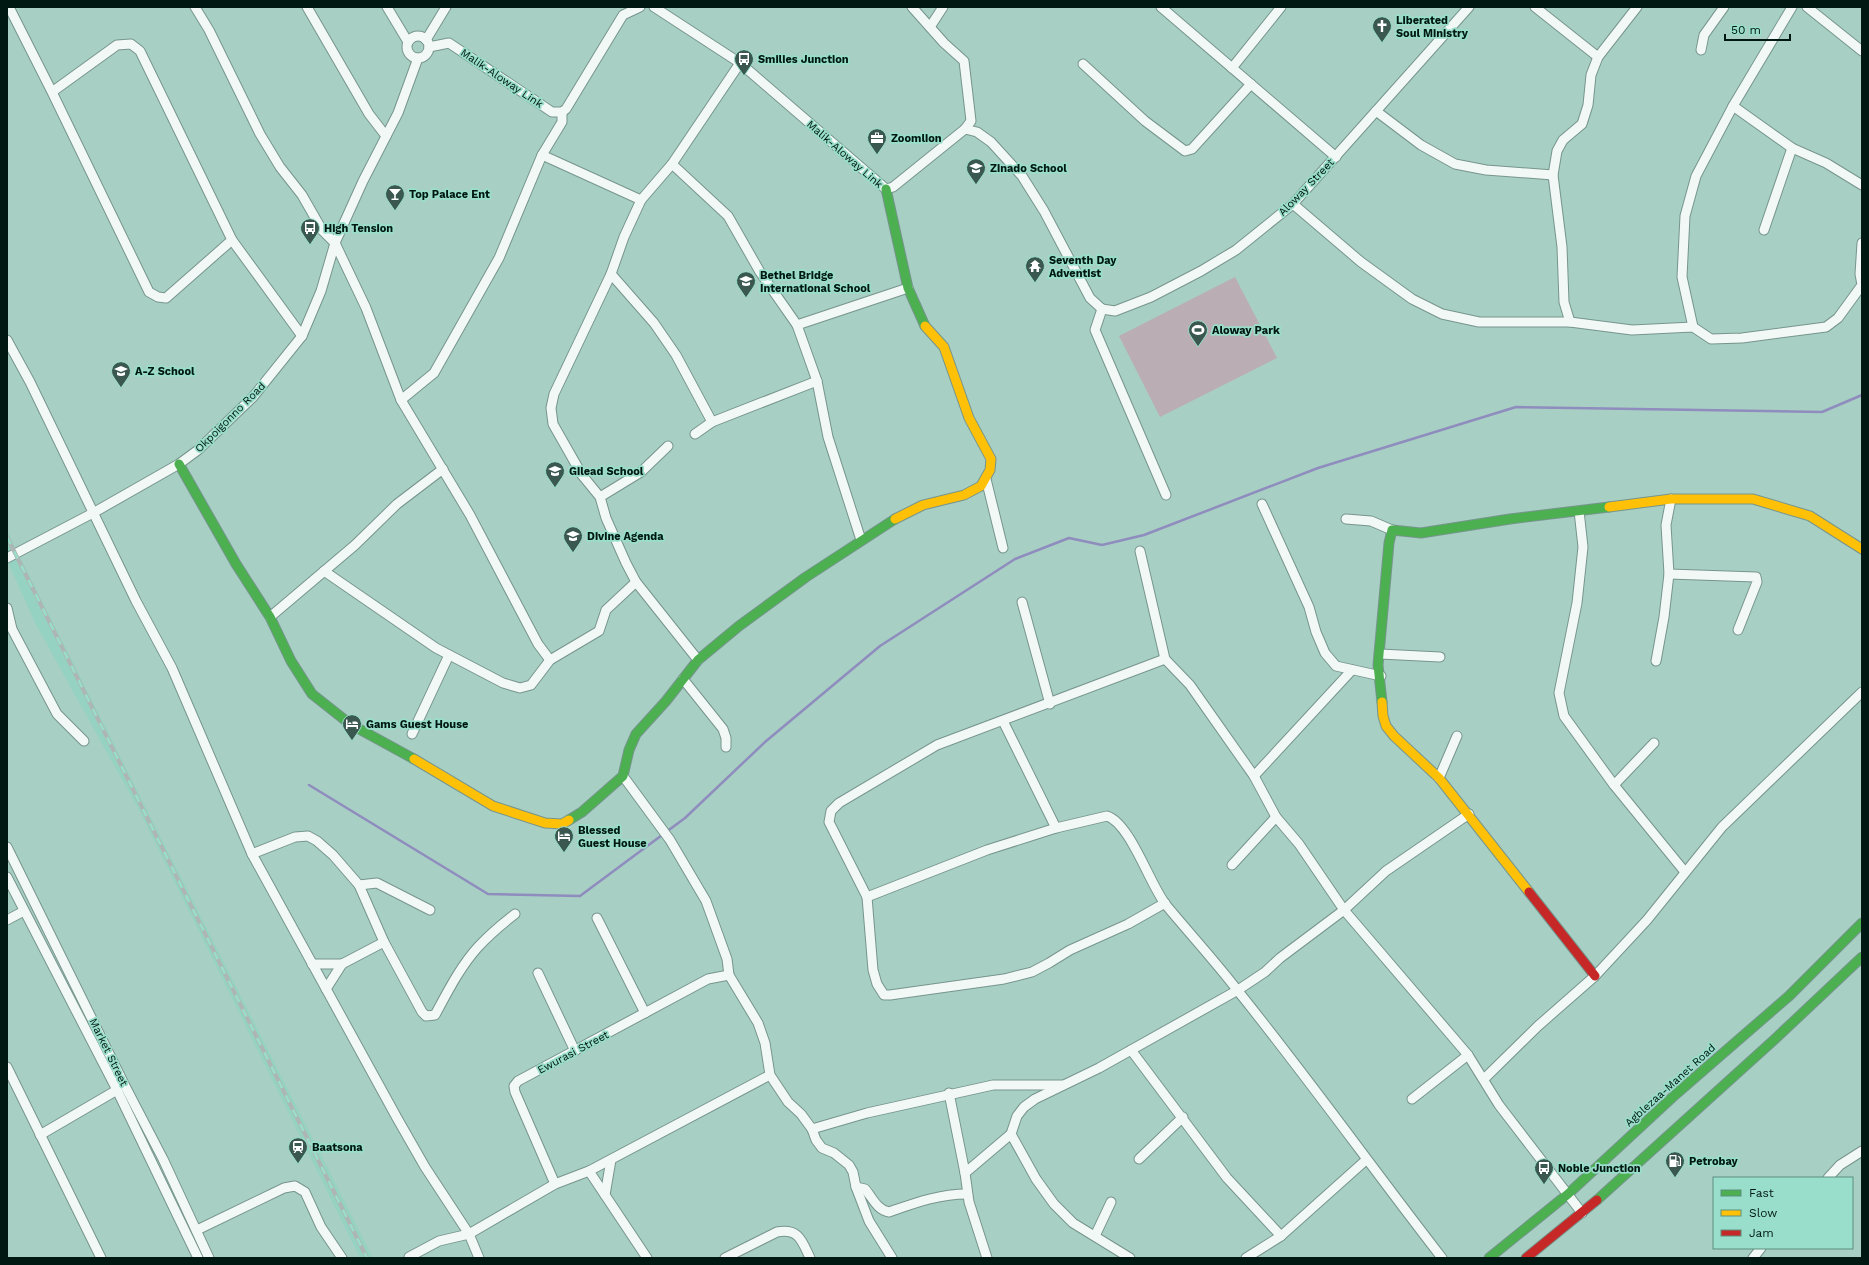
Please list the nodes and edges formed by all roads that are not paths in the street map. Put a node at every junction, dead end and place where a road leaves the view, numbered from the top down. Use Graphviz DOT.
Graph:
graph roads {
  1 [pos="9,7"];
  2 [pos="194,7"];
  3 [pos="307,7"];
  4 [pos="387,7"];
  5 [pos="446,7"];
  6 [pos="640,7"];
  7 [pos="654,7"];
  8 [pos="912,7"];
  9 [pos="943,7"];
  10 [pos="1161,7"];
  11 [pos="1281,7"];
  12 [pos="1469,7"];
  13 [pos="1535,7"];
  14 [pos="1636,7"];
  15 [pos="1724,7"];
  16 [pos="1792,7"];
  17 [pos="1807,7"];
  18 [pos="930,27"];
  19 [pos="408,42"];
  20 [pos="428,43"];
  21 [pos="1701,50"];
  22 [pos="1862,51"];
  23 [pos="1598,57"];
  24 [pos="418,58"];
  25 [pos="740,63"];
  26 [pos="1083,64"];
  27 [pos="1232,68"];
  28 [pos="1251,84"];
  29 [pos="52,92"];
  30 [pos="1734,106"];
  31 [pos="1376,111"];
  32 [pos="562,112"];
  33 [pos="965,129"];
  34 [pos="386,136"];
  35 [pos="1792,148"];
  36 [pos="542,155"];
  37 [pos="1336,157"];
  38 [pos="672,164"];
  39 [pos="1553,175"];
  40 [pos="1862,185"];
  41 [pos="886,189"];
  42 [pos="641,200"];
  43 [pos="1293,204"];
  44 [pos="1764,230"];
  45 [pos="232,240"];
  46 [pos="1862,243"];
  47 [pos="335,244"];
  48 [pos="612,274"];
  49 [pos="1862,285"];
  50 [pos="908,288"];
  51 [pos="1102,309"];
  52 [pos="1570,322"];
  53 [pos="797,325"];
  54 [pos="1693,327"];
  55 [pos="302,336"];
  56 [pos="7,340"];
  57 [pos="817,381"];
  58 [pos="402,400"];
  59 [pos="712,422"];
  60 [pos="695,434"];
  61 [pos="668,446"];
  62 [pos="179,464"];
  63 [pos="443,469"];
  64 [pos="986,479"];
  65 [pos="1166,494"];
  66 [pos="600,497"];
  67 [pos="1671,499"];
  68 [pos="1262,504"];
  69 [pos="1579,511"];
  70 [pos="93,513"];
  71 [pos="1346,519"];
  72 [pos="1392,530"];
  73 [pos="861,540"];
  74 [pos="1003,548"];
  75 [pos="1862,549"];
  76 [pos="1140,551"];
  77 [pos="7,558"];
  78 [pos="324,571"];
  79 [pos="1669,574"];
  80 [pos="636,582"];
  81 [pos="1022,602"];
  82 [pos="7,608"];
  83 [pos="270,617"];
  84 [pos="1738,630"];
  85 [pos="1380,654"];
  86 [pos="449,655"];
  87 [pos="1440,657"];
  88 [pos="1165,659"];
  89 [pos="550,660"];
  90 [pos="698,660"];
  91 [pos="1656,661"];
  92 [pos="1352,670"];
  93 [pos="1381,676"];
  94 [pos="683,679"];
  95 [pos="1862,692"];
  96 [pos="1050,704"];
  97 [pos="1003,721"];
  98 [pos="412,734"];
  99 [pos="1457,736"];
  100 [pos="84,741"];
  101 [pos="1654,743"];
  102 [pos="726,747"];
  103 [pos="623,776"];
  104 [pos="1254,776"];
  105 [pos="1440,778"];
  106 [pos="1614,785"];
  107 [pos="1469,814"];
  108 [pos="1276,817"];
  109 [pos="1056,828"];
  110 [pos="7,847"];
  111 [pos="252,854"];
  112 [pos="1232,865"];
  113 [pos="1685,872"];
  114 [pos="7,877"];
  115 [pos="359,885"];
  116 [pos="867,897"];
  117 [pos="1164,903"];
  118 [pos="430,910"];
  119 [pos="1344,910"];
  120 [pos="24,911"];
  121 [pos="515,914"];
  122 [pos="597,918"];
  123 [pos="7,920"];
  124 [pos="1862,923"];
  125 [pos="384,942"];
  126 [pos="1862,957"];
  127 [pos="312,964"];
  128 [pos="342,964"];
  129 [pos="538,972"];
  130 [pos="729,975"];
  131 [pos="1595,976"];
  132 [pos="326,989"];
  133 [pos="1238,990"];
  134 [pos="644,1013"];
  135 [pos="1131,1050"];
  136 [pos="575,1051"];
  137 [pos="1468,1055"];
  138 [pos="7,1068"];
  139 [pos="770,1075"];
  140 [pos="1484,1079"];
  141 [pos="1065,1085"];
  142 [pos="117,1090"];
  143 [pos="950,1094"];
  144 [pos="1412,1099"];
  145 [pos="1183,1117"];
  146 [pos="812,1129"];
  147 [pos="1011,1134"];
  148 [pos="40,1135"];
  149 [pos="1862,1151"];
  150 [pos="1138,1158"];
  151 [pos="611,1160"];
  152 [pos="1366,1160"];
  153 [pos="589,1171"];
  154 [pos="965,1173"];
  155 [pos="1829,1177"];
  156 [pos="555,1184"];
  157 [pos="856,1187"];
  158 [pos="967,1194"];
  159 [pos="1568,1194"];
  160 [pos="605,1195"];
  161 [pos="1111,1202"];
  162 [pos="1582,1213"];
  163 [pos="197,1230"];
  164 [pos="469,1234"];
  165 [pos="1095,1236"];
  166 [pos="1281,1236"];
  167 [pos="1760,1249"];
  168 [pos="409,1257"];
  169 [pos="101,1258"];
  170 [pos="198,1258"];
  171 [pos="209,1258"];
  172 [pos="342,1258"];
  173 [pos="479,1258"];
  174 [pos="647,1258"];
  175 [pos="725,1258"];
  176 [pos="810,1258"];
  177 [pos="892,1258"];
  178 [pos="987,1258"];
  179 [pos="1130,1258"];
  180 [pos="1246,1258"];
  181 [pos="1442,1258"];
  182 [pos="1489,1258"];
  183 [pos="1526,1258"];
  184 [pos="1753,1258"];
  1 -- 29 [label="street"];
  2 -- 47 [label="street"];
  3 -- 34 [label="street"];
  4 -- 19 [label="street"];
  5 -- 20 [label="street"];
  6 -- 32 [label="street"];
  7 -- 25 [label="street, Malik-Aloway Link"];
  8 -- 18 [label="street"];
  9 -- 18 [label="street"];
  10 -- 27 [label="street"];
  11 -- 27 [label="street"];
  12 -- 31 [label="street, Aloway Street"];
  13 -- 23 [label="street"];
  14 -- 23 [label="street"];
  15 -- 21 [label="street"];
  16 -- 30 [label="street"];
  17 -- 22 [label="street"];
  18 -- 33 [label="street"];
  19 -- 20 [label="street"];
  19 -- 24 [label="street"];
  20 -- 24 [label="street"];
  20 -- 32 [label="street, Malik-Aloway Link"];
  23 -- 39 [label="street"];
  24 -- 34 [label="street, Okpoigonno Road"];
  25 -- 38 [label="street"];
  25 -- 41 [label="street, Malik-Aloway Link"];
  26 -- 28 [label="street"];
  27 -- 28 [label="street"];
  28 -- 37 [label="street"];
  29 -- 45 [label="street"];
  29 -- 45 [label="street"];
  30 -- 35 [label="street"];
  30 -- 54 [label="street"];
  31 -- 37 [label="street, Aloway Street"];
  31 -- 39 [label="street"];
  32 -- 36 [label="street"];
  33 -- 41 [label="street, Malik-Aloway Link"];
  33 -- 51 [label="street"];
  34 -- 47 [label="street, Okpoigonno Road"];
  35 -- 40 [label="street"];
  35 -- 44 [label="street"];
  36 -- 42 [label="street"];
  36 -- 58 [label="street"];
  37 -- 43 [label="street, Aloway Street"];
  38 -- 42 [label="street"];
  38 -- 53 [label="street"];
  39 -- 52 [label="street"];
  41 -- 50 [label="street"];
  42 -- 48 [label="street"];
  43 -- 51 [label="street, Aloway Street"];
  43 -- 52 [label="street"];
  45 -- 55 [label="street"];
  46 -- 49 [label="street"];
  47 -- 55 [label="street, Okpoigonno Road"];
  47 -- 58 [label="street"];
  48 -- 59 [label="street"];
  48 -- 66 [label="street"];
  49 -- 54 [label="street"];
  50 -- 53 [label="street"];
  50 -- 64 [label="street"];
  51 -- 65 [label="street"];
  52 -- 54 [label="street"];
  53 -- 57 [label="street"];
  55 -- 62 [label="street, Okpoigonno Road"];
  56 -- 70 [label="street"];
  57 -- 59 [label="street"];
  57 -- 73 [label="street"];
  58 -- 63 [label="street"];
  59 -- 60 [label="street"];
  61 -- 66 [label="street"];
  62 -- 70 [label="street, Okpoigonno Road"];
  62 -- 83 [label="street"];
  63 -- 78 [label="street"];
  63 -- 89 [label="street"];
  64 -- 73 [label="street"];
  64 -- 74 [label="street"];
  66 -- 80 [label="street"];
  67 -- 69 [label="street"];
  67 -- 75 [label="street"];
  67 -- 79 [label="street"];
  68 -- 92 [label="street"];
  69 -- 72 [label="street"];
  69 -- 106 [label="street"];
  70 -- 77 [label="street, Okpoigonno Road"];
  70 -- 111 [label="street"];
  71 -- 72 [label="street"];
  72 -- 85 [label="street"];
  73 -- 90 [label="street"];
  76 -- 88 [label="street"];
  78 -- 83 [label="street"];
  78 -- 86 [label="street"];
  79 -- 84 [label="street"];
  79 -- 91 [label="street"];
  80 -- 89 [label="street"];
  80 -- 90 [label="street"];
  81 -- 96 [label="street"];
  82 -- 100 [label="street"];
  83 -- 103 [label="street"];
  85 -- 87 [label="street"];
  85 -- 93 [label="street"];
  86 -- 89 [label="street"];
  86 -- 98 [label="street"];
  88 -- 96 [label="street"];
  88 -- 104 [label="street"];
  90 -- 94 [label="street"];
  92 -- 93 [label="street"];
  92 -- 104 [label="street"];
  93 -- 105 [label="street"];
  94 -- 102 [label="street"];
  94 -- 103 [label="street"];
  95 -- 113 [label="street"];
  96 -- 97 [label="street"];
  97 -- 109 [label="street"];
  97 -- 116 [label="street"];
  99 -- 105 [label="street"];
  101 -- 106 [label="street"];
  103 -- 130 [label="street"];
  104 -- 108 [label="street"];
  105 -- 107 [label="street"];
  106 -- 113 [label="street"];
  107 -- 119 [label="street"];
  107 -- 131 [label="street"];
  108 -- 112 [label="street"];
  108 -- 119 [label="street"];
  109 -- 116 [label="street"];
  109 -- 117 [label="street"];
  110 -- 163 [label="street, Market Street"];
  111 -- 115 [label="street"];
  111 -- 127 [label="street"];
  113 -- 131 [label="street"];
  114 -- 120 [label="street, Market Street"];
  115 -- 118 [label="street"];
  115 -- 125 [label="street"];
  116 -- 117 [label="street"];
  117 -- 133 [label="street"];
  119 -- 133 [label="street"];
  119 -- 137 [label="street"];
  120 -- 123 [label="street"];
  120 -- 142 [label="street, Market Street"];
  121 -- 125 [label="street"];
  122 -- 134 [label="street"];
  124 -- 159 [label="street, Agblezaa-Manet Road"];
  125 -- 128 [label="street"];
  126 -- 162 [label="street"];
  127 -- 128 [label="street"];
  127 -- 132 [label="street"];
  128 -- 132 [label="street"];
  129 -- 136 [label="street"];
  130 -- 134 [label="street, Ewurasi Street"];
  130 -- 139 [label="street"];
  131 -- 140 [label="street"];
  132 -- 164 [label="street"];
  133 -- 135 [label="street"];
  133 -- 152 [label="street"];
  134 -- 136 [label="street, Ewurasi Street"];
  135 -- 141 [label="street"];
  135 -- 145 [label="street"];
  136 -- 156 [label="street, Ewurasi Street"];
  137 -- 140 [label="street"];
  137 -- 144 [label="street"];
  138 -- 148 [label="street"];
  139 -- 146 [label="street"];
  139 -- 151 [label="street"];
  140 -- 159 [label="street"];
  141 -- 143 [label="street"];
  141 -- 147 [label="street"];
  142 -- 148 [label="street"];
  142 -- 170 [label="street, Market Street"];
  143 -- 146 [label="street"];
  143 -- 154 [label="street"];
  145 -- 150 [label="street"];
  145 -- 166 [label="street"];
  146 -- 157 [label="street"];
  147 -- 154 [label="street"];
  147 -- 165 [label="street"];
  148 -- 169 [label="street"];
  149 -- 155 [label="street"];
  151 -- 153 [label="street"];
  151 -- 160 [label="street"];
  152 -- 166 [label="street"];
  152 -- 181 [label="street"];
  153 -- 156 [label="street"];
  153 -- 160 [label="street"];
  154 -- 158 [label="street"];
  156 -- 164 [label="street"];
  157 -- 158 [label="street"];
  157 -- 177 [label="street"];
  158 -- 178 [label="street"];
  159 -- 162 [label="street"];
  159 -- 182 [label="street, Agblezaa-Manet Road"];
  160 -- 174 [label="street"];
  161 -- 165 [label="street"];
  162 -- 183 [label="street"];
  163 -- 171 [label="street, Market Street"];
  163 -- 172 [label="street"];
  164 -- 168 [label="street"];
  164 -- 173 [label="street"];
  165 -- 179 [label="street"];
  166 -- 180 [label="street"];
  167 -- 184 [label="street"];
  175 -- 176 [label="street"];
}
